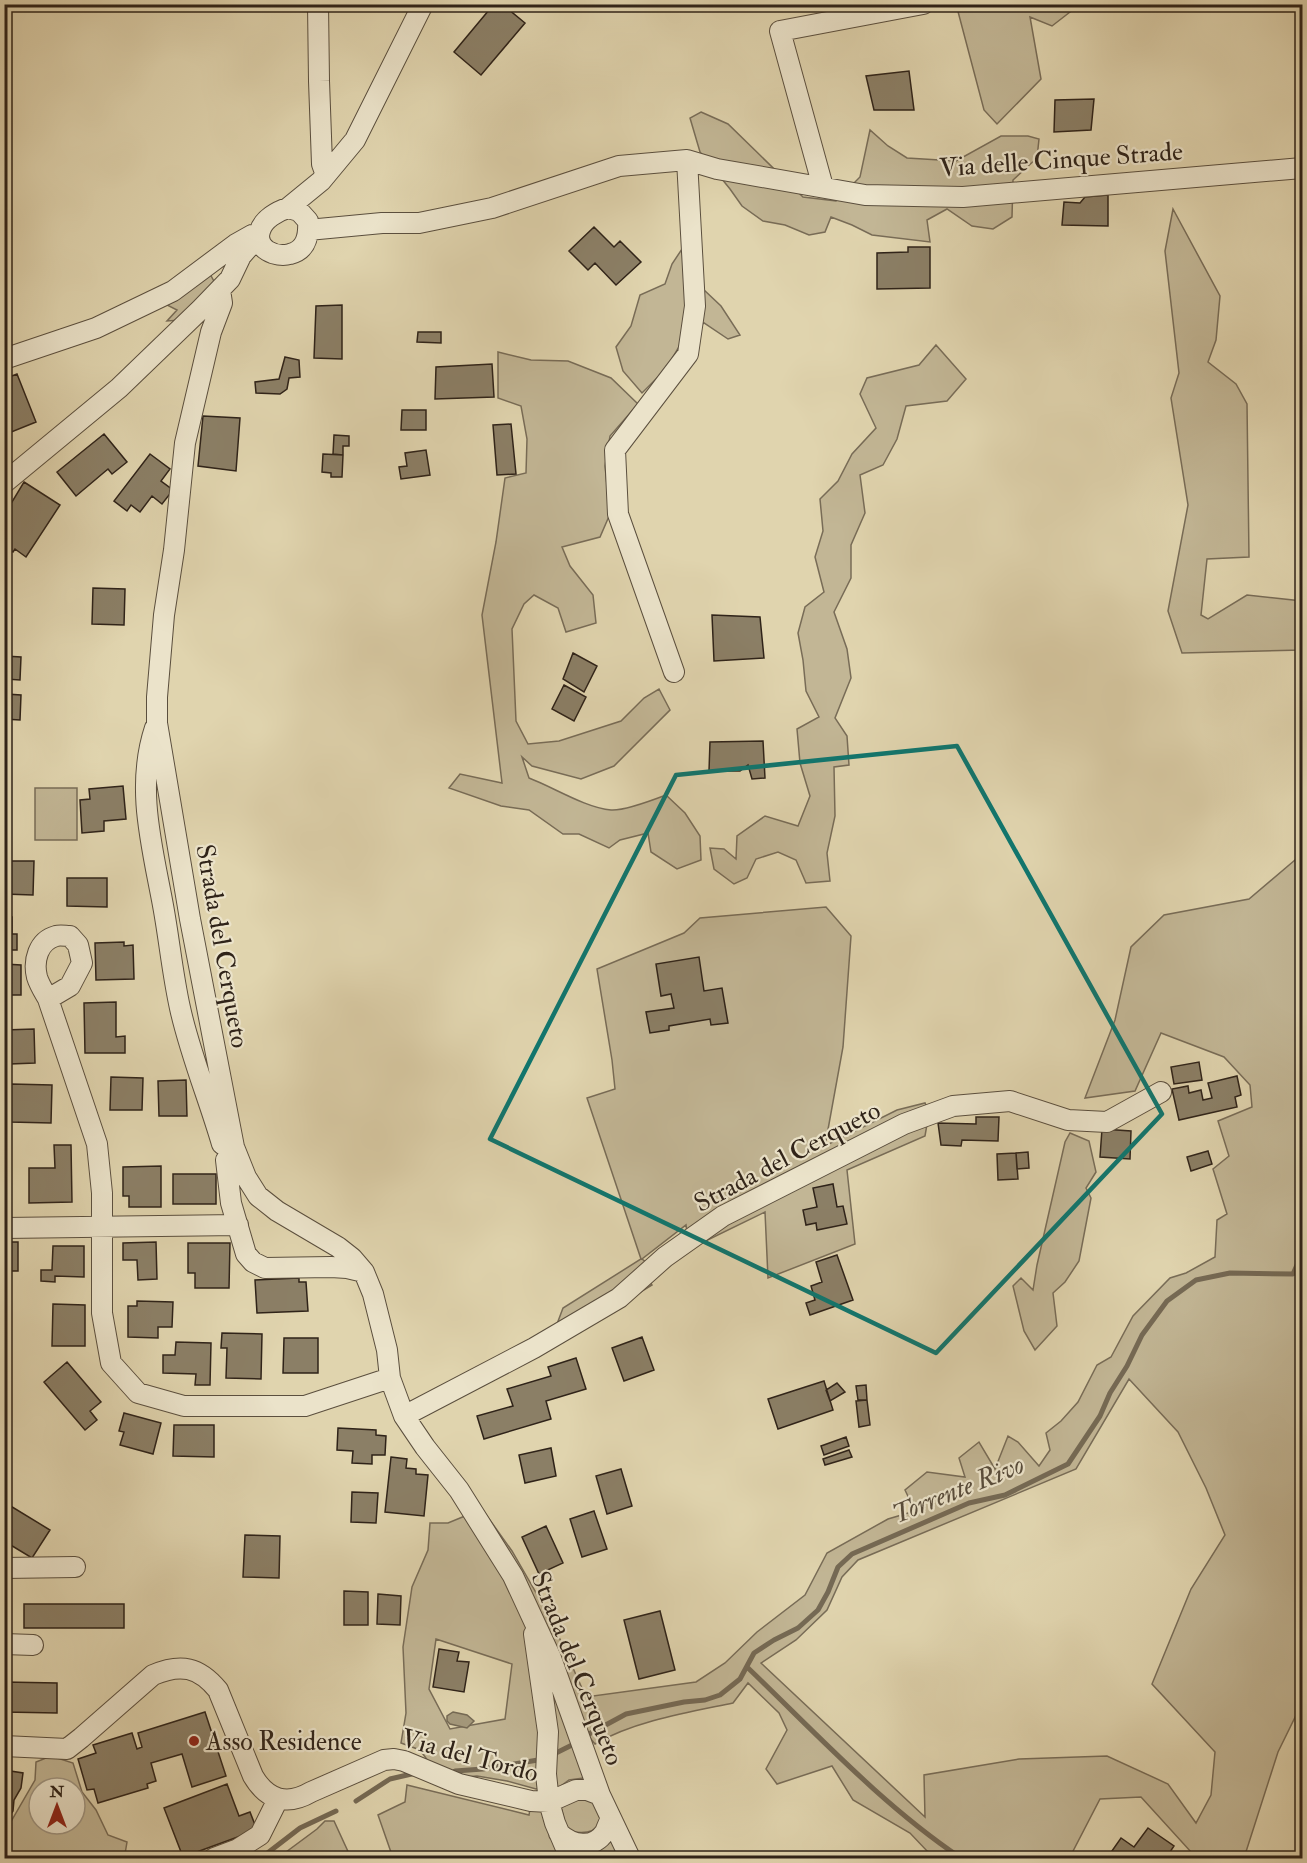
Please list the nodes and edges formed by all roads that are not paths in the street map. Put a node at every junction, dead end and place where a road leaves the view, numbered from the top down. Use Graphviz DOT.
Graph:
graph roads {
  1 [pos="318,4"];
  2 [pos="423,4"];
  3 [pos="923,4"];
  4 [pos="687,160"];
  5 [pos="1302,168"];
  6 [pos="324,178"];
  7 [pos="823,188"];
  8 [pos="288,208"];
  9 [pos="308,225"];
  10 [pos="259,235"];
  11 [pos="241,256"];
  12 [pos="267,257"];
  13 [pos="218,258"];
  14 [pos="225,284"];
  15 [pos="4,359"];
  16 [pos="4,483"];
  17 [pos="674,672"];
  18 [pos="157,723"];
  19 [pos="48,999"];
  20 [pos="1161,1092"];
  21 [pos="226,1160"];
  22 [pos="246,1177"];
  23 [pos="238,1225"];
  24 [pos="102,1227"];
  25 [pos="4,1228"];
  26 [pos="364,1272"];
  27 [pos="390,1378"];
  28 [pos="404,1416"];
  29 [pos="75,1567"];
  30 [pos="4,1568"];
  31 [pos="533,1617"];
  32 [pos="4,1644"];
  33 [pos="33,1645"];
  34 [pos="577,1727"];
  35 [pos="548,1731"];
  36 [pos="4,1746"];
  37 [pos="600,1795"];
  38 [pos="278,1799"];
  39 [pos="549,1803"];
  40 [pos="610,1819"];
  41 [pos="559,1833"];
  42 [pos="213,1858"];
  43 [pos="570,1858"];
  44 [pos="630,1858"];
  1 -- 6 [label="street"];
  2 -- 6 [label="street"];
  3 -- 7 [label="street"];
  4 -- 7 [label="street, Via delle Cinque Strade"];
  4 -- 9 [label="street, Via delle Cinque Strade"];
  4 -- 17 [label="street"];
  5 -- 7 [label="street, Via delle Cinque Strade"];
  6 -- 8 [label="street"];
  6 -- 9 [label="street"];
  8 -- 9 [label="street"];
  8 -- 10 [label="street"];
  9 -- 12 [label="street"];
  10 -- 11 [label="street"];
  10 -- 12 [label="street"];
  10 -- 13 [label="street"];
  11 -- 12 [label="street"];
  11 -- 13 [label="street"];
  11 -- 14 [label="street"];
  12 -- 14 [label="street"];
  13 -- 15 [label="street"];
  14 -- 16 [label="street"];
  14 -- 18 [label="street, Strada del Cerqueto"];
  18 -- 21 [label="street, Strada del Cerqueto"];
  18 -- 22 [label="street, Strada del Cerqueto"];
  19 -- 24 [label="street"];
  20 -- 28 [label="street, Strada del Cerqueto"];
  21 -- 22 [label="street, Strada del Cerqueto"];
  21 -- 23 [label="street, Strada del Cerqueto"];
  22 -- 26 [label="street, Strada del Cerqueto"];
  23 -- 24 [label="street"];
  23 -- 26 [label="street, Strada del Cerqueto"];
  24 -- 25 [label="street"];
  24 -- 27 [label="street"];
  26 -- 27 [label="street, Strada del Cerqueto"];
  27 -- 28 [label="street, Strada del Cerqueto"];
  28 -- 31 [label="street, Strada del Cerqueto"];
  29 -- 30 [label="street"];
  31 -- 34 [label="street, Strada del Cerqueto"];
  31 -- 35 [label="street"];
  32 -- 33 [label="street"];
  34 -- 35 [label="street"];
  34 -- 37 [label="street, Strada del Cerqueto"];
  35 -- 39 [label="street"];
  36 -- 38 [label="street"];
  37 -- 39 [label="street"];
  37 -- 40 [label="street, Strada del Cerqueto"];
  38 -- 39 [label="street, Via del Tordo"];
  38 -- 42 [label="street"];
  39 -- 41 [label="street"];
  40 -- 41 [label="street"];
  40 -- 44 [label="street, Strada del Cerqueto"];
  41 -- 43 [label="street"];
}
